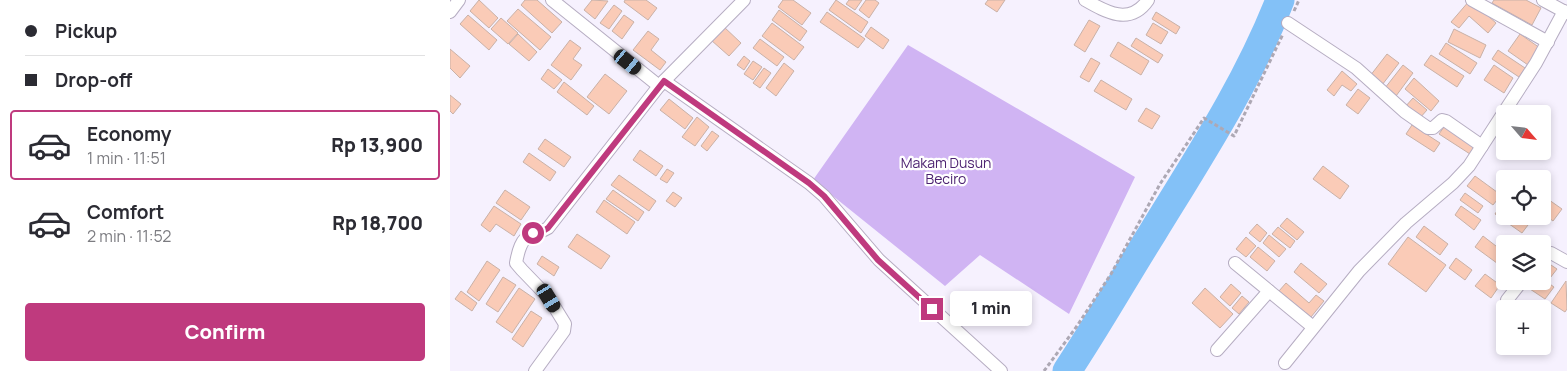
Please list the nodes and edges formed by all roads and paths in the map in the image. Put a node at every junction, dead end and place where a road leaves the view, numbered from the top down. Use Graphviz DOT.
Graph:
graph roads {
  1 [pos="459,0"];
  2 [pos="552,0"];
  3 [pos="744,0"];
  4 [pos="1084,0"];
  5 [pos="1148,0"];
  6 [pos="1299,0"];
  7 [pos="1472,0"];
  8 [pos="1543,0"];
  9 [pos="450,12"];
  10 [pos="1566,12"];
  11 [pos="1288,23"];
  12 [pos="1548,42"];
  13 [pos="662,84"];
  14 [pos="1482,146"];
  15 [pos="1551,253"];
  16 [pos="1567,262"];
  17 [pos="1235,263"];
  18 [pos="1515,290"];
  19 [pos="1269,291"];
  20 [pos="1507,300"];
  21 [pos="1313,327"];
  22 [pos="1217,350"];
  23 [pos="1285,363"];
  24 [pos="535,371"];
  25 [pos="1001,371"];
  26 [pos="1044,371"];
  1 -- 9 [label="street"];
  2 -- 13 [label="street"];
  3 -- 13 [label="street"];
  4 -- 5 [label="street"];
  6 -- 11 [label="path"];
  7 -- 12 [label="street"];
  8 -- 10 [label="street"];
  10 -- 12 [label="street"];
  11 -- 14 [label="street"];
  11 -- 26 [label="path"];
  12 -- 14 [label="street"];
  13 -- 24 [label="street"];
  13 -- 25 [label="street"];
  14 -- 21 [label="street"];
  15 -- 16 [label="street"];
  17 -- 19 [label="street"];
  18 -- 20 [label="street"];
  19 -- 21 [label="street"];
  19 -- 22 [label="street"];
  21 -- 23 [label="street"];
}
